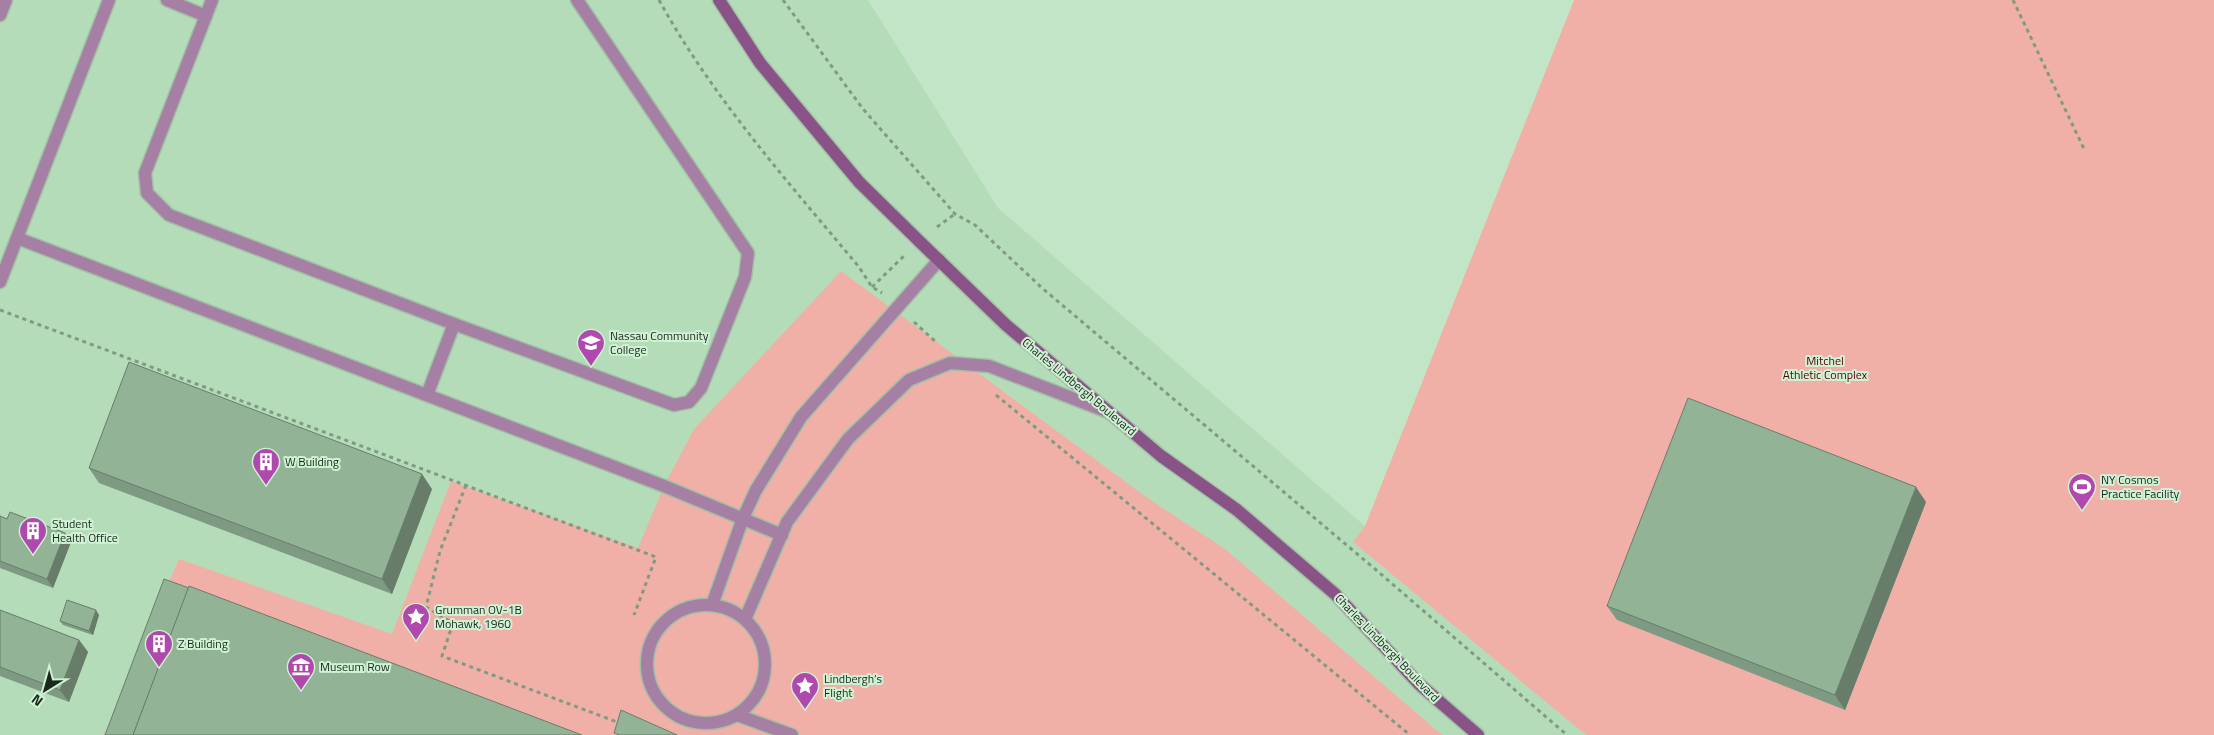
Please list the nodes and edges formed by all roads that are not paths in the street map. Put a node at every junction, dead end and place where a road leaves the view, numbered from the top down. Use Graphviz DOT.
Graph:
graph roads {
  1 [pos="6,0"];
  2 [pos="109,0"];
  3 [pos="168,0"];
  4 [pos="212,0"];
  5 [pos="577,0"];
  6 [pos="719,0"];
  7 [pos="0,15"];
  8 [pos="206,16"];
  9 [pos="17,238"];
  10 [pos="939,260"];
  11 [pos="0,282"];
  12 [pos="454,324"];
  13 [pos="427,396"];
  14 [pos="1109,412"];
  15 [pos="743,518"];
  16 [pos="782,535"];
  17 [pos="712,605"];
  18 [pos="746,617"];
  19 [pos="737,714"];
  20 [pos="792,735"];
  21 [pos="1478,735"];
  1 -- 7 [label="street"];
  2 -- 9 [label="street"];
  3 -- 8 [label="street"];
  4 -- 8 [label="street"];
  5 -- 12 [label="street"];
  6 -- 10 [label="street, Charles Lindbergh Boulevard"];
  8 -- 12 [label="street"];
  9 -- 11 [label="street"];
  9 -- 13 [label="street"];
  10 -- 14 [label="street, Charles Lindbergh Boulevard"];
  10 -- 15 [label="street"];
  12 -- 13 [label="street"];
  13 -- 15 [label="street"];
  14 -- 16 [label="street"];
  14 -- 21 [label="street, Charles Lindbergh Boulevard"];
  15 -- 16 [label="street"];
  15 -- 17 [label="street"];
  16 -- 18 [label="street"];
  17 -- 18 [label="street"];
  17 -- 19 [label="street"];
  18 -- 19 [label="street"];
  19 -- 20 [label="street"];
}
